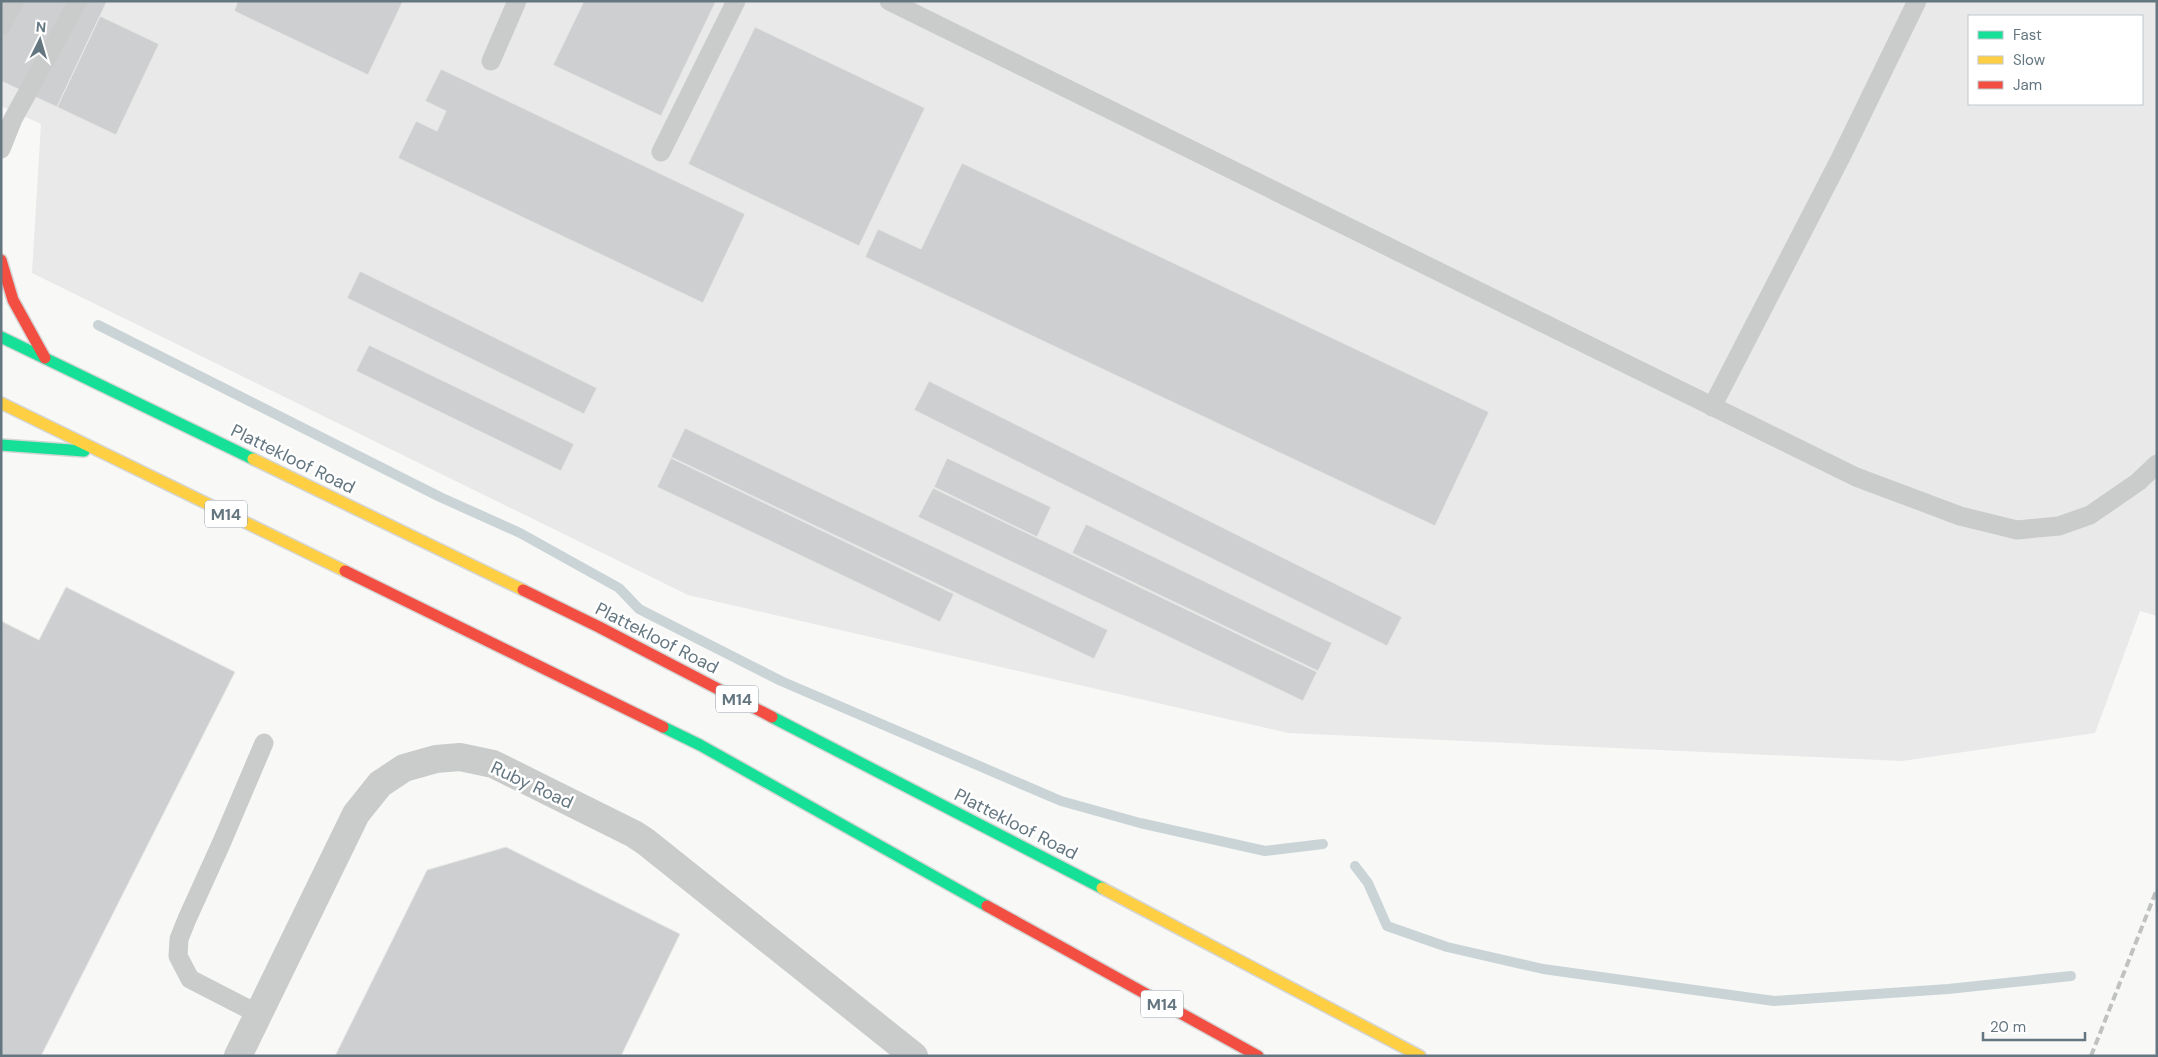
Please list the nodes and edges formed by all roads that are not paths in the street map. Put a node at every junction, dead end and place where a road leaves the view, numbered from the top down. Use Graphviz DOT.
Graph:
graph roads {
  1 [pos="15,1"];
  2 [pos="78,1"];
  3 [pos="517,1"];
  4 [pos="736,1"];
  5 [pos="889,1"];
  6 [pos="1917,1"];
  7 [pos="1,26"];
  8 [pos="491,61"];
  9 [pos="1,149"];
  10 [pos="661,152"];
  11 [pos="1,260"];
  12 [pos="1,336"];
  13 [pos="45,358"];
  14 [pos="1,403"];
  15 [pos="1712,407"];
  16 [pos="1,445"];
  17 [pos="102,453"];
  18 [pos="2157,464"];
  19 [pos="264,743"];
  20 [pos="258,1014"];
  21 [pos="238,1056"];
  22 [pos="914,1056"];
  23 [pos="1258,1056"];
  24 [pos="1420,1056"];
  1 -- 7 [label="lane"];
  2 -- 9 [label="lane"];
  3 -- 8 [label="lane"];
  4 -- 10 [label="lane"];
  5 -- 15 [label="lane"];
  6 -- 15 [label="lane"];
  11 -- 13 [label="main road"];
  12 -- 13 [label="main road, Plattekloof Road / M14"];
  13 -- 24 [label="main road, Plattekloof Road / M14"];
  14 -- 17 [label="main road, M14"];
  15 -- 18 [label="lane"];
  16 -- 17 [label="main road"];
  17 -- 23 [label="main road, M14"];
  19 -- 20 [label="lane"];
  20 -- 21 [label="street, Ruby Road"];
  20 -- 22 [label="street, Ruby Road"];
}
